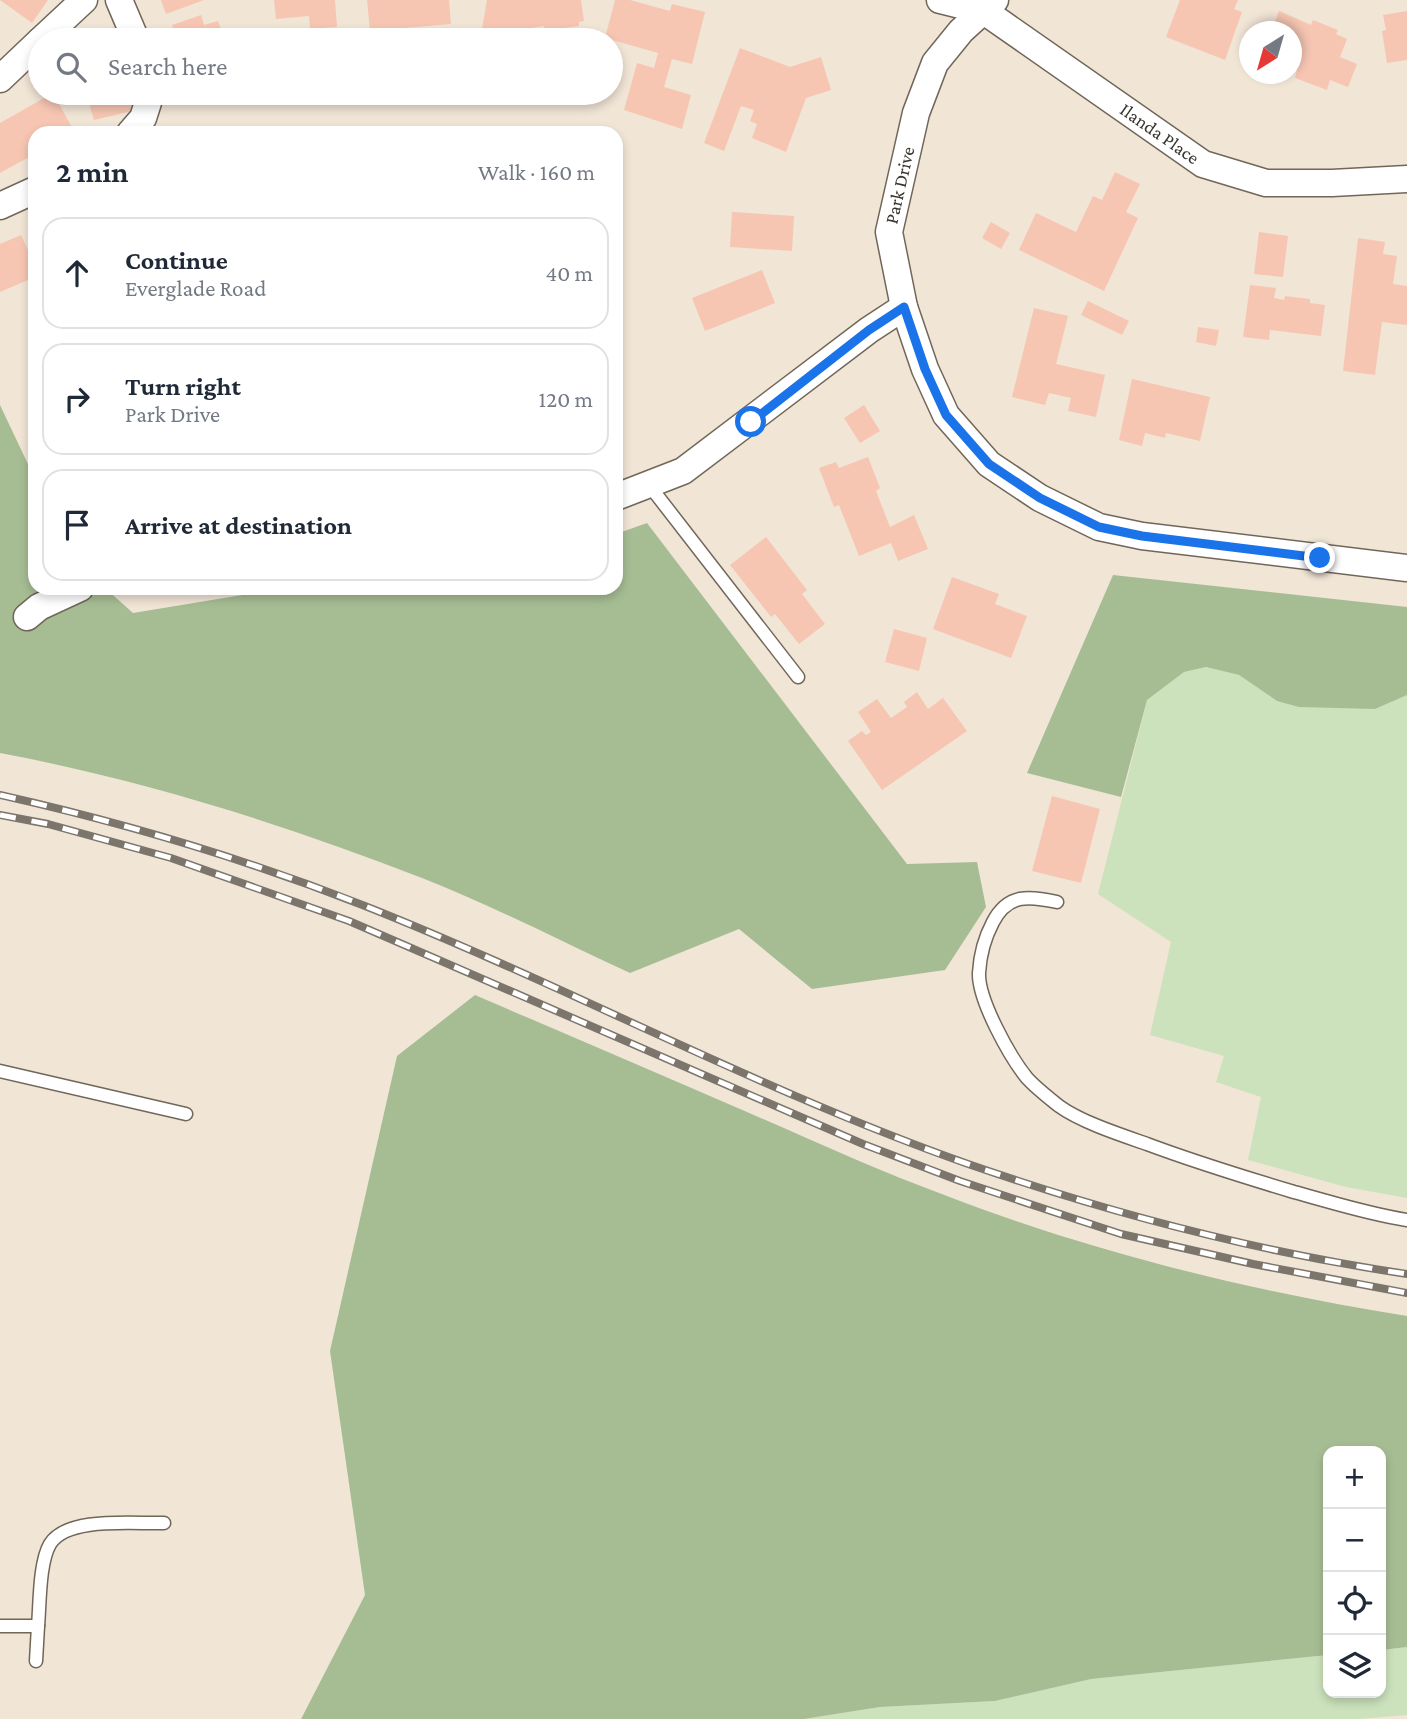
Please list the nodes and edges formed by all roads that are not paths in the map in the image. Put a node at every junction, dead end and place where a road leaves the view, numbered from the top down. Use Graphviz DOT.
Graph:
graph roads {
  1 [pos="83,0"];
  2 [pos="119,0"];
  3 [pos="940,0"];
  4 [pos="990,5"];
  5 [pos="54,28"];
  6 [pos="131,28"];
  7 [pos="28,53"];
  8 [pos="0,79"];
  9 [pos="148,105"];
  10 [pos="136,126"];
  11 [pos="1407,179"];
  12 [pos="28,193"];
  13 [pos="0,206"];
  14 [pos="904,307"];
  15 [pos="649,485"];
  16 [pos="623,494"];
  17 [pos="1407,568"];
  18 [pos="65,595"];
  19 [pos="27,617"];
  20 [pos="798,677"];
  21 [pos="1057,902"];
  22 [pos="0,1070"];
  23 [pos="186,1114"];
  24 [pos="1407,1220"];
  25 [pos="164,1523"];
  26 [pos="0,1626"];
  27 [pos="38,1626"];
  28 [pos="36,1661"];
  1 -- 5 [label="street"];
  2 -- 6 [label="street"];
  3 -- 4 [label="street, Ilanda Place"];
  4 -- 11 [label="street, Ilanda Place"];
  4 -- 14 [label="street, Park Drive"];
  7 -- 8 [label="street"];
  9 -- 10 [label="street"];
  12 -- 13 [label="street"];
  14 -- 15 [label="street"];
  14 -- 17 [label="street, Park Drive"];
  15 -- 16 [label="street"];
  15 -- 20 [label="lane"];
  18 -- 19 [label="street"];
  21 -- 24 [label="lane"];
  22 -- 23 [label="lane"];
  25 -- 27 [label="lane"];
  26 -- 27 [label="lane"];
  27 -- 28 [label="lane"];
}
